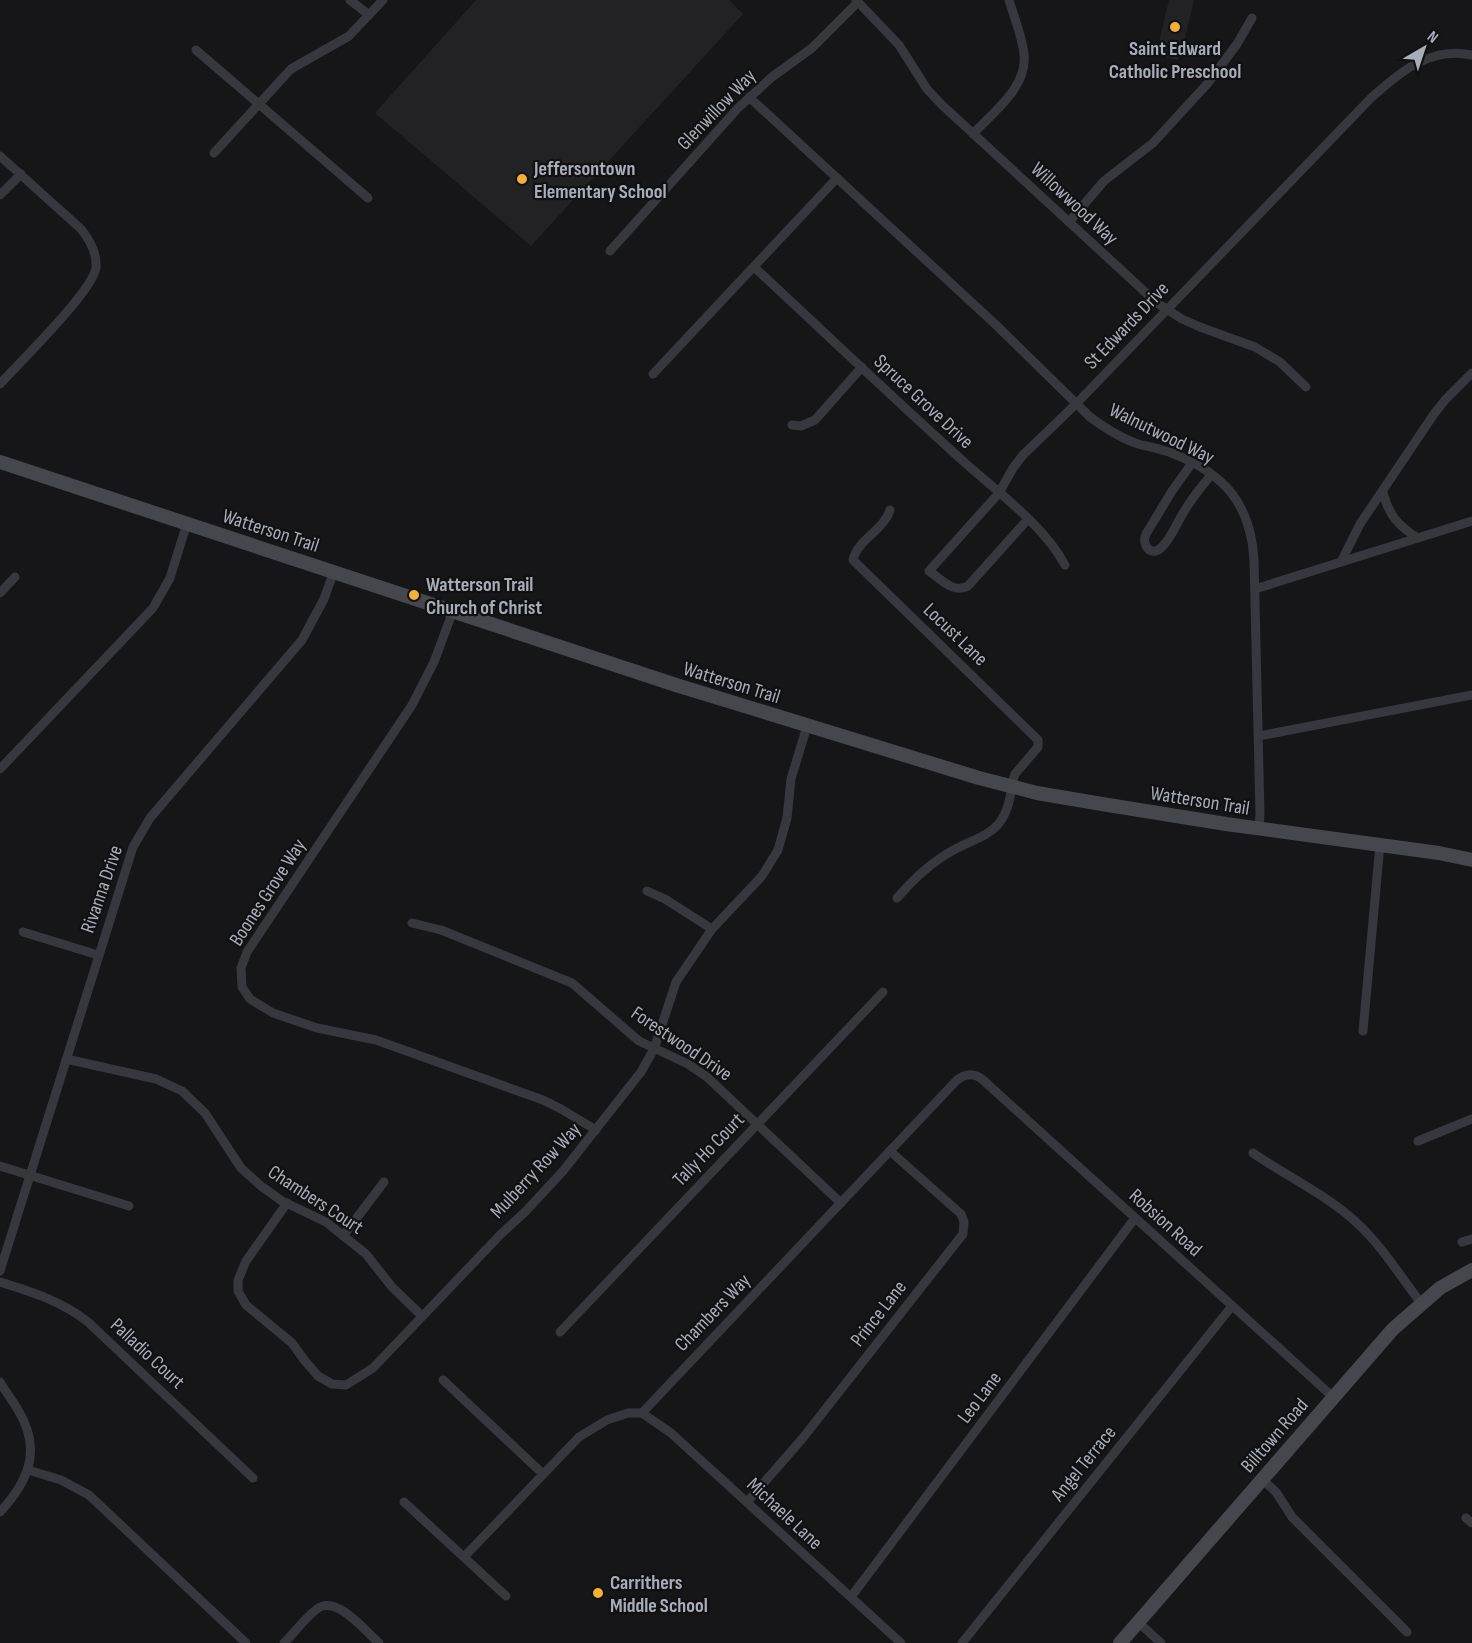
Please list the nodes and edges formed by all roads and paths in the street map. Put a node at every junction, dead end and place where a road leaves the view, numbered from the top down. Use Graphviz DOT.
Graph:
graph roads {
  1 [pos="350,0"];
  2 [pos="383,0"];
  3 [pos="1009,0"];
  4 [pos="857,1"];
  5 [pos="369,15"];
  6 [pos="1252,18"];
  7 [pos="196,50"];
  8 [pos="1472,55"];
  9 [pos="749,98"];
  10 [pos="258,105"];
  11 [pos="973,134"];
  12 [pos="214,153"];
  13 [pos="0,156"];
  14 [pos="21,174"];
  15 [pos="837,178"];
  16 [pos="0,195"];
  17 [pos="368,198"];
  18 [pos="1069,222"];
  19 [pos="610,251"];
  20 [pos="754,267"];
  21 [pos="1166,309"];
  22 [pos="862,368"];
  23 [pos="653,374"];
  24 [pos="1472,374"];
  25 [pos="0,384"];
  26 [pos="1306,387"];
  27 [pos="1077,403"];
  28 [pos="792,425"];
  29 [pos="0,462"];
  30 [pos="1192,463"];
  31 [pos="1211,475"];
  32 [pos="999,493"];
  33 [pos="1383,493"];
  34 [pos="890,510"];
  35 [pos="1028,519"];
  36 [pos="1472,521"];
  37 [pos="187,523"];
  38 [pos="1418,538"];
  39 [pos="1341,562"];
  40 [pos="1065,565"];
  41 [pos="334,571"];
  42 [pos="15,577"];
  43 [pos="1255,589"];
  44 [pos="0,592"];
  45 [pos="453,610"];
  46 [pos="1472,695"];
  47 [pos="807,726"];
  48 [pos="1259,736"];
  49 [pos="0,769"];
  50 [pos="1011,786"];
  51 [pos="1259,829"];
  52 [pos="1380,844"];
  53 [pos="1472,861"];
  54 [pos="647,891"];
  55 [pos="897,898"];
  56 [pos="412,923"];
  57 [pos="712,929"];
  58 [pos="23,932"];
  59 [pos="98,955"];
  60 [pos="883,992"];
  61 [pos="1363,1031"];
  62 [pos="654,1049"];
  63 [pos="66,1059"];
  64 [pos="974,1075"];
  65 [pos="1472,1119"];
  66 [pos="757,1123"];
  67 [pos="596,1130"];
  68 [pos="1418,1141"];
  69 [pos="890,1151"];
  70 [pos="1253,1154"];
  71 [pos="0,1166"];
  72 [pos="30,1175"];
  73 [pos="384,1182"];
  74 [pos="287,1203"];
  75 [pos="841,1203"];
  76 [pos="129,1206"];
  77 [pos="1135,1218"];
  78 [pos="344,1236"];
  79 [pos="1472,1270"];
  80 [pos="0,1272"];
  81 [pos="0,1282"];
  82 [pos="1420,1303"];
  83 [pos="1232,1306"];
  84 [pos="421,1315"];
  85 [pos="560,1332"];
  86 [pos="443,1380"];
  87 [pos="0,1383"];
  88 [pos="1333,1397"];
  89 [pos="642,1413"];
  90 [pos="28,1470"];
  91 [pos="543,1474"];
  92 [pos="253,1478"];
  93 [pos="1262,1479"];
  94 [pos="404,1502"];
  95 [pos="747,1502"];
  96 [pos="0,1512"];
  97 [pos="464,1557"];
  98 [pos="506,1596"];
  99 [pos="851,1597"];
  100 [pos="1138,1622"];
  101 [pos="1407,1632"];
  102 [pos="246,1643"];
  103 [pos="284,1643"];
  104 [pos="379,1643"];
  105 [pos="901,1643"];
  106 [pos="962,1643"];
  107 [pos="1120,1643"];
  108 [pos="1161,1643"];
  1 -- 5 [label="street"];
  2 -- 5 [label="street"];
  3 -- 11 [label="street"];
  4 -- 9 [label="street, Glenwillow Way"];
  4 -- 11 [label="street, Willowwood Way"];
  5 -- 10 [label="street"];
  6 -- 18 [label="street"];
  7 -- 10 [label="street"];
  8 -- 21 [label="street, St Edwards Drive"];
  9 -- 15 [label="street, Walnutwood Way"];
  9 -- 19 [label="street, Glenwillow Way"];
  10 -- 12 [label="street"];
  10 -- 17 [label="street"];
  11 -- 18 [label="street, Willowwood Way"];
  13 -- 14 [label="street"];
  14 -- 16 [label="street"];
  14 -- 25 [label="street"];
  15 -- 20 [label="street"];
  15 -- 27 [label="street, Walnutwood Way"];
  18 -- 21 [label="street, Willowwood Way"];
  20 -- 22 [label="street, Spruce Grove Drive"];
  20 -- 23 [label="street"];
  21 -- 26 [label="street, Willowwood Way"];
  21 -- 27 [label="street, St Edwards Drive"];
  22 -- 28 [label="street"];
  22 -- 32 [label="street, Spruce Grove Drive"];
  24 -- 33 [label="street"];
  27 -- 30 [label="street, Walnutwood Way"];
  27 -- 32 [label="street, St Edwards Drive"];
  29 -- 37 [label="main road, Watterson Trail"];
  30 -- 31 [label="street, Walnutwood Way"];
  30 -- 31 [label="street"];
  31 -- 43 [label="street, Walnutwood Way"];
  32 -- 35 [label="street, Spruce Grove Drive"];
  32 -- 35 [label="street, St Edwards Drive"];
  33 -- 38 [label="street"];
  33 -- 39 [label="street"];
  34 -- 50 [label="street, Locust Lane"];
  35 -- 40 [label="street, Spruce Grove Drive"];
  36 -- 38 [label="street"];
  37 -- 41 [label="main road, Watterson Trail"];
  37 -- 49 [label="street"];
  38 -- 39 [label="street"];
  39 -- 43 [label="street"];
  41 -- 45 [label="main road, Watterson Trail"];
  41 -- 59 [label="street, Rivanna Drive"];
  42 -- 44 [label="street"];
  43 -- 48 [label="street, Walnutwood Way"];
  45 -- 47 [label="main road, Watterson Trail"];
  45 -- 67 [label="street, Boones Grove Way"];
  46 -- 48 [label="street"];
  47 -- 50 [label="main road, Watterson Trail"];
  47 -- 57 [label="street, Mulberry Row Way"];
  48 -- 51 [label="street, Walnutwood Way"];
  50 -- 51 [label="main road, Watterson Trail"];
  50 -- 55 [label="street"];
  51 -- 52 [label="main road, Watterson Trail"];
  52 -- 53 [label="main road, Watterson Trail"];
  52 -- 61 [label="street"];
  54 -- 57 [label="street"];
  56 -- 62 [label="street, Forestwood Drive"];
  57 -- 62 [label="street, Mulberry Row Way"];
  58 -- 59 [label="street"];
  59 -- 63 [label="street, Rivanna Drive"];
  60 -- 66 [label="street, Tally Ho Court"];
  62 -- 66 [label="street, Forestwood Drive"];
  62 -- 67 [label="street, Mulberry Row Way"];
  63 -- 72 [label="street, Rivanna Drive"];
  63 -- 74 [label="street, Chambers Court"];
  64 -- 69 [label="street, Chambers Way"];
  64 -- 77 [label="street, Robsion Road"];
  65 -- 68 [label="street"];
  66 -- 75 [label="street, Forestwood Drive"];
  66 -- 85 [label="street, Tally Ho Court"];
  67 -- 84 [label="street, Mulberry Row Way"];
  69 -- 75 [label="street, Chambers Way"];
  69 -- 95 [label="street, Prince Lane"];
  70 -- 82 [label="street"];
  71 -- 72 [label="street"];
  72 -- 76 [label="street"];
  72 -- 80 [label="street, Rivanna Drive"];
  73 -- 78 [label="street"];
  74 -- 78 [label="street, Chambers Court"];
  74 -- 84 [label="street, Mulberry Row Way"];
  75 -- 89 [label="street, Chambers Way"];
  77 -- 83 [label="street, Robsion Road"];
  77 -- 99 [label="street, Leo Lane"];
  78 -- 84 [label="street, Chambers Court"];
  79 -- 82 [label="main road, Billtown Road"];
  81 -- 92 [label="street, Palladio Court"];
  82 -- 88 [label="main road, Billtown Road"];
  83 -- 88 [label="street, Robsion Road"];
  83 -- 106 [label="street, Angel Terrace"];
  86 -- 91 [label="street"];
  87 -- 90 [label="street"];
  88 -- 93 [label="main road, Billtown Road"];
  89 -- 91 [label="street"];
  89 -- 95 [label="street, Michaele Lane"];
  90 -- 96 [label="street"];
  90 -- 102 [label="street"];
  91 -- 97 [label="street"];
  93 -- 100 [label="main road, Billtown Road"];
  93 -- 101 [label="street"];
  94 -- 97 [label="street"];
  95 -- 99 [label="street, Michaele Lane"];
  97 -- 98 [label="street"];
  99 -- 105 [label="street, Michaele Lane"];
  100 -- 107 [label="main road, Billtown Road"];
  100 -- 108 [label="street"];
  103 -- 104 [label="street"];
}
